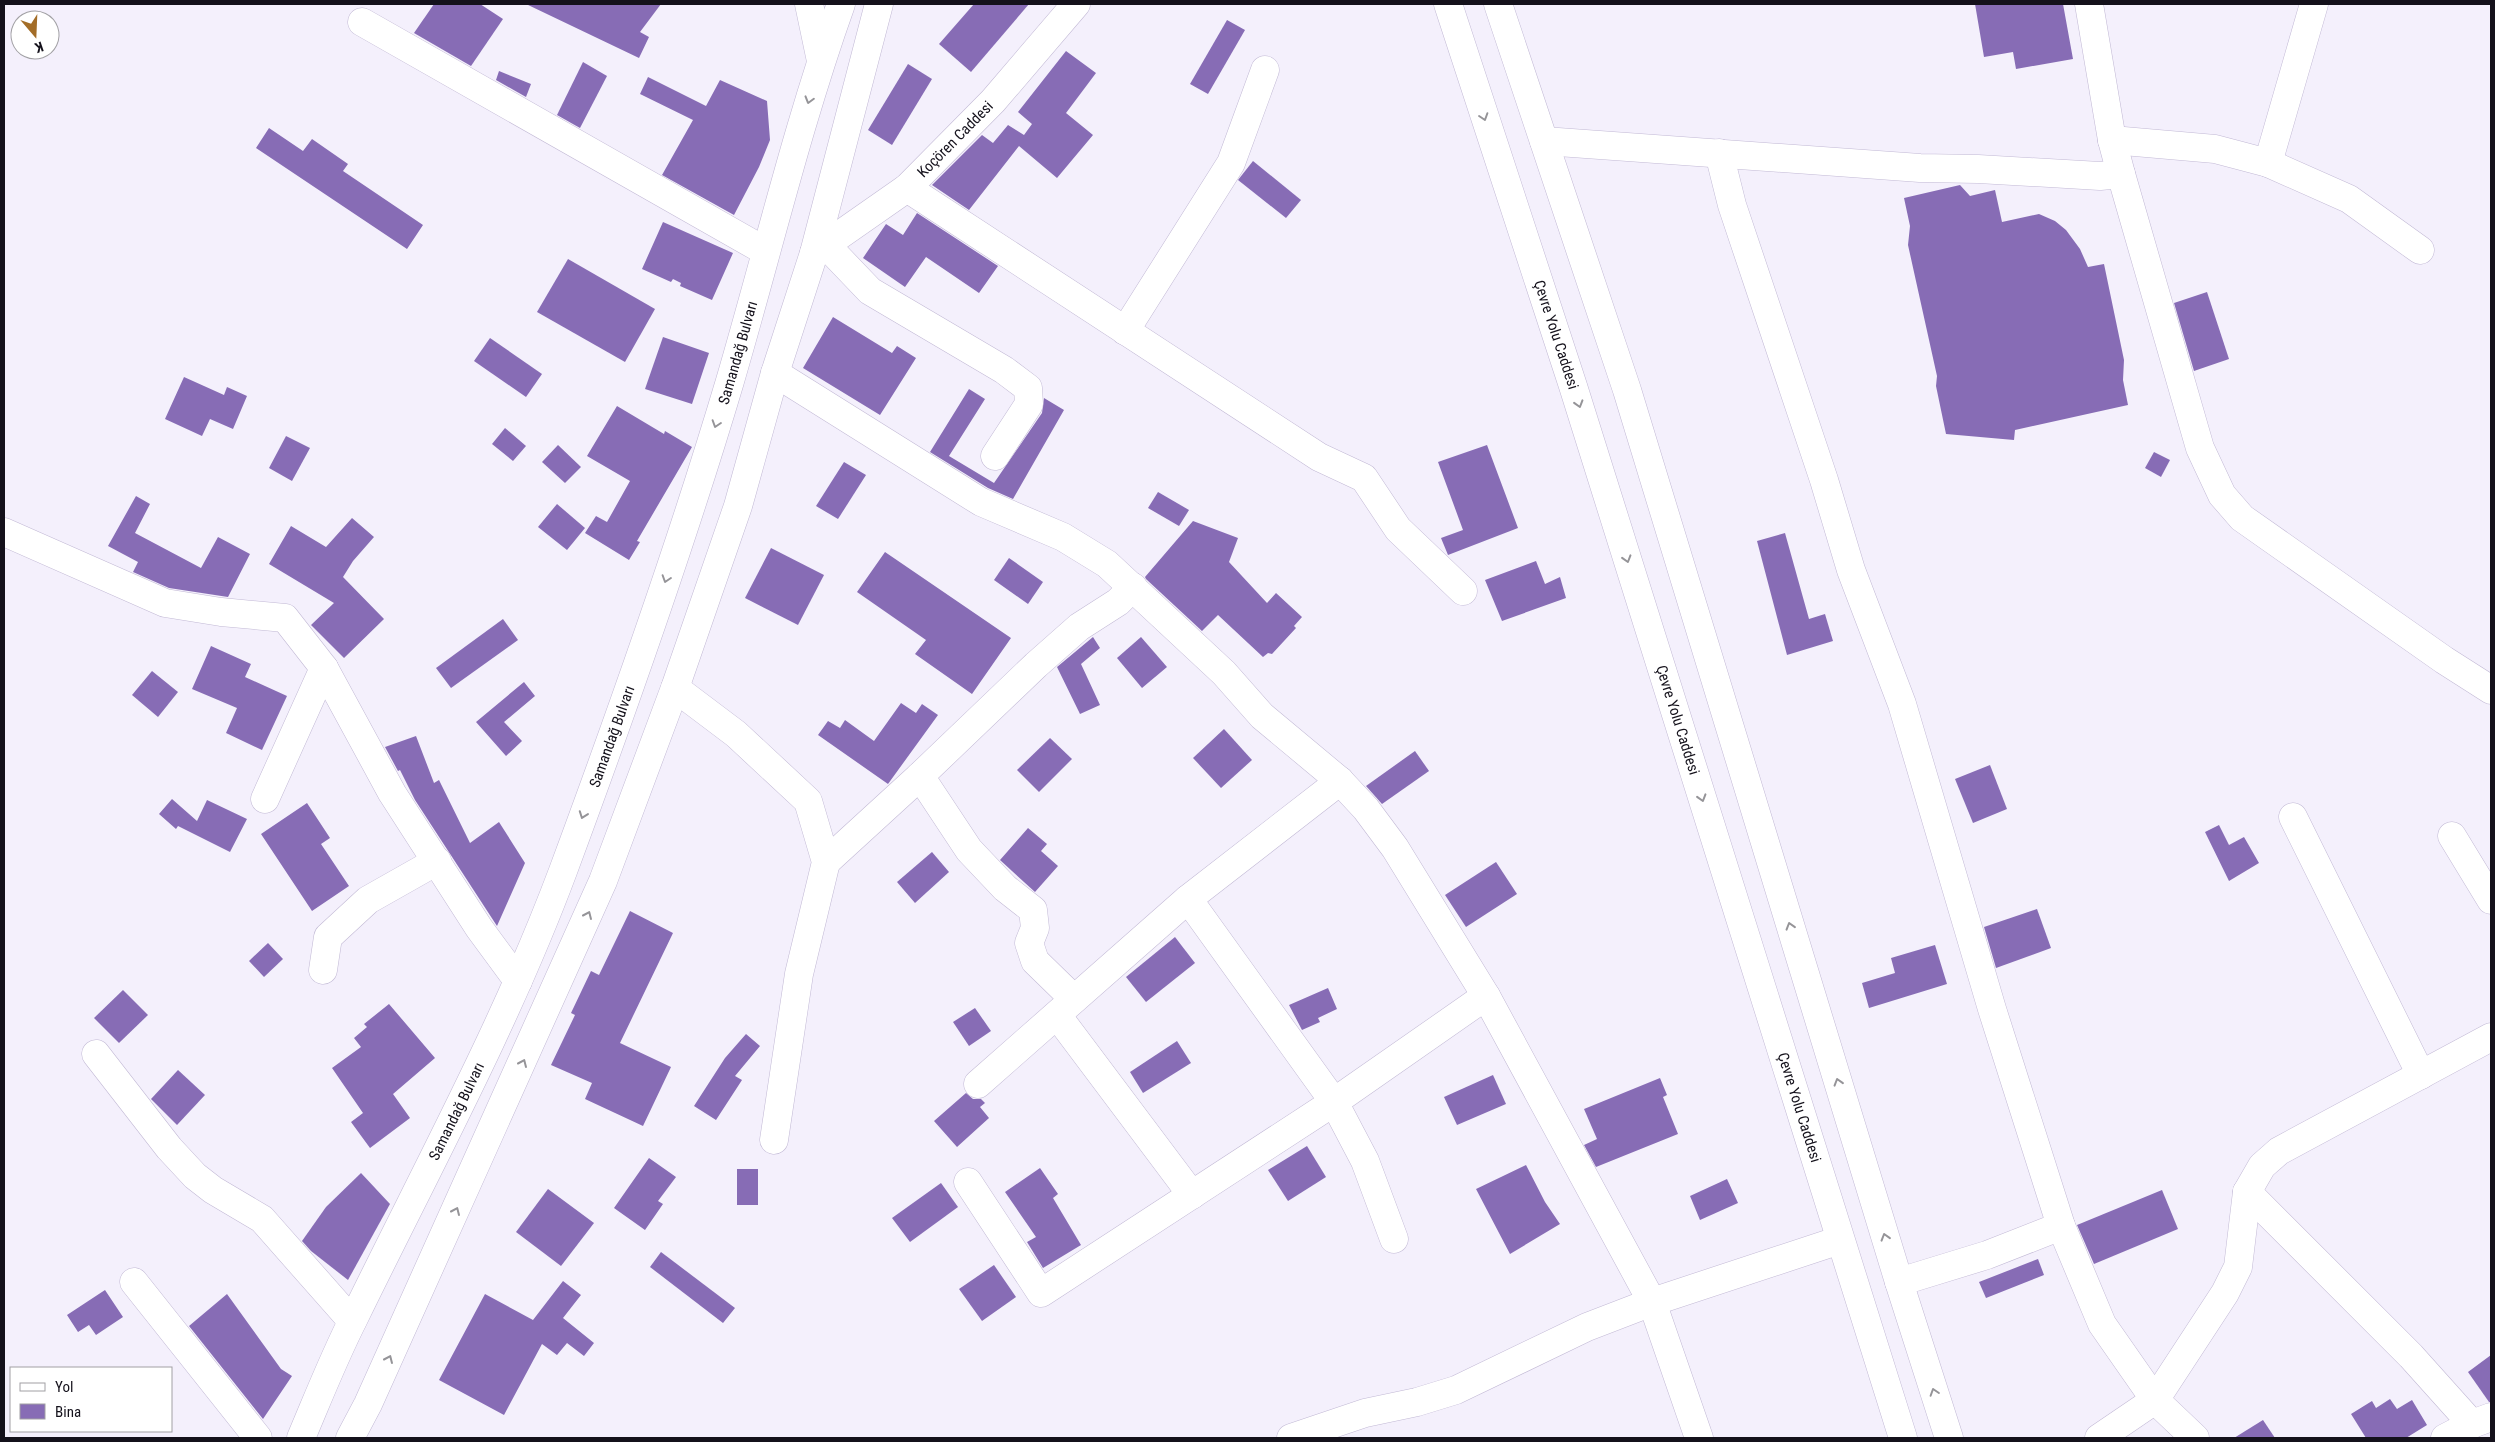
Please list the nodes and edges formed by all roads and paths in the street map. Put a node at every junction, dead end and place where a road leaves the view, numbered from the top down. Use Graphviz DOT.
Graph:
graph roads {
  1 [pos="809,4"];
  2 [pos="841,4"];
  3 [pos="879,4"];
  4 [pos="1076,4"];
  5 [pos="1438,4"];
  6 [pos="1448,4"];
  7 [pos="1498,4"];
  8 [pos="1503,4"];
  9 [pos="2089,4"];
  10 [pos="2314,4"];
  11 [pos="362,22"];
  12 [pos="1513,47"];
  13 [pos="821,61"];
  14 [pos="1265,70"];
  15 [pos="1472,82"];
  16 [pos="1544,140"];
  17 [pos="2112,140"];
  18 [pos="1719,154"];
  19 [pos="2268,163"];
  20 [pos="2121,174"];
  21 [pos="907,188"];
  22 [pos="820,249"];
  23 [pos="2420,250"];
  24 [pos="765,251"];
  25 [pos="1124,331"];
  26 [pos="775,374"];
  27 [pos="995,456"];
  28 [pos="4,532"];
  29 [pos="1133,587"];
  30 [pos="1463,591"];
  31 [pos="324,668"];
  32 [pos="675,688"];
  33 [pos="2491,690"];
  34 [pos="920,776"];
  35 [pos="1340,781"];
  36 [pos="265,799"];
  37 [pos="2293,817"];
  38 [pos="2452,836"];
  39 [pos="437,861"];
  40 [pos="826,862"];
  41 [pos="1188,899"];
  42 [pos="2491,900"];
  43 [pos="323,970"];
  44 [pos="518,981"];
  45 [pos="1486,996"];
  46 [pos="1065,1007"];
  47 [pos="2491,1037"];
  48 [pos="96,1054"];
  49 [pos="2421,1075"];
  50 [pos="978,1084"];
  51 [pos="1334,1102"];
  52 [pos="774,1140"];
  53 [pos="968,1182"];
  54 [pos="2247,1192"];
  55 [pos="1192,1195"];
  56 [pos="2060,1226"];
  57 [pos="1394,1239"];
  58 [pos="1840,1240"];
  59 [pos="134,1282"];
  60 [pos="1899,1282"];
  61 [pos="1652,1302"];
  62 [pos="352,1321"];
  63 [pos="2155,1400"];
  64 [pos="2482,1421"];
  65 [pos="258,1438"];
  66 [pos="301,1438"];
  67 [pos="350,1438"];
  68 [pos="1291,1438"];
  69 [pos="1699,1438"];
  70 [pos="1903,1438"];
  71 [pos="1949,1438"];
  72 [pos="2099,1438"];
  73 [pos="2195,1438"];
  74 [pos="2446,1438"];
  1 -- 13 [label="main road"];
  2 -- 13 [label="main road, Samandağ Bulvarı"];
  3 -- 22 [label="main road"];
  4 -- 21 [label="main road, Koçören Caddesi"];
  5 -- 15 [label="main road"];
  6 -- 15 [label="main road, Çevre Yolu Caddesi"];
  7 -- 12 [label="main road"];
  8 -- 12 [label="main road"];
  9 -- 17 [label="main road"];
  10 -- 19 [label="main road"];
  11 -- 24 [label="main road"];
  12 -- 16 [label="main road"];
  13 -- 24 [label="main road, Samandağ Bulvarı, one-way"];
  14 -- 25 [label="main road"];
  15 -- 58 [label="main road, Çevre Yolu Caddesi, one-way"];
  16 -- 18 [label="main road"];
  60 -- 16 [label="main road, one-way"];
  17 -- 19 [label="main road"];
  17 -- 20 [label="main road"];
  18 -- 20 [label="main road"];
  18 -- 56 [label="main road"];
  19 -- 23 [label="main road"];
  20 -- 33 [label="main road"];
  21 -- 22 [label="main road, Koçören Caddesi"];
  21 -- 25 [label="main road"];
  22 -- 26 [label="main road"];
  22 -- 27 [label="main road"];
  24 -- 44 [label="main road, Samandağ Bulvarı, one-way"];
  25 -- 30 [label="main road"];
  26 -- 29 [label="main road"];
  26 -- 32 [label="main road"];
  28 -- 31 [label="main road"];
  29 -- 34 [label="main road"];
  29 -- 35 [label="main road"];
  31 -- 36 [label="main road"];
  31 -- 39 [label="main road"];
  32 -- 40 [label="main road"];
  67 -- 32 [label="main road, one-way"];
  34 -- 40 [label="main road"];
  34 -- 46 [label="main road"];
  35 -- 41 [label="main road"];
  35 -- 45 [label="main road"];
  37 -- 49 [label="main road"];
  38 -- 42 [label="main road"];
  39 -- 43 [label="main road"];
  39 -- 44 [label="main road"];
  40 -- 52 [label="main road"];
  41 -- 46 [label="main road"];
  41 -- 51 [label="main road"];
  44 -- 62 [label="main road, Samandağ Bulvarı"];
  45 -- 51 [label="main road"];
  45 -- 61 [label="main road"];
  46 -- 50 [label="main road"];
  46 -- 55 [label="main road"];
  47 -- 49 [label="main road"];
  48 -- 62 [label="main road"];
  49 -- 54 [label="main road"];
  51 -- 55 [label="main road"];
  51 -- 57 [label="main road"];
  53 -- 55 [label="main road"];
  54 -- 63 [label="main road"];
  54 -- 64 [label="main road"];
  56 -- 60 [label="main road"];
  56 -- 63 [label="main road"];
  58 -- 61 [label="main road"];
  58 -- 70 [label="main road, Çevre Yolu Caddesi"];
  59 -- 65 [label="main road"];
  71 -- 60 [label="main road, one-way"];
  61 -- 68 [label="main road"];
  61 -- 69 [label="main road"];
  62 -- 66 [label="main road, Samandağ Bulvarı"];
  63 -- 72 [label="main road"];
  63 -- 73 [label="main road"];
  64 -- 74 [label="main road"];
}
